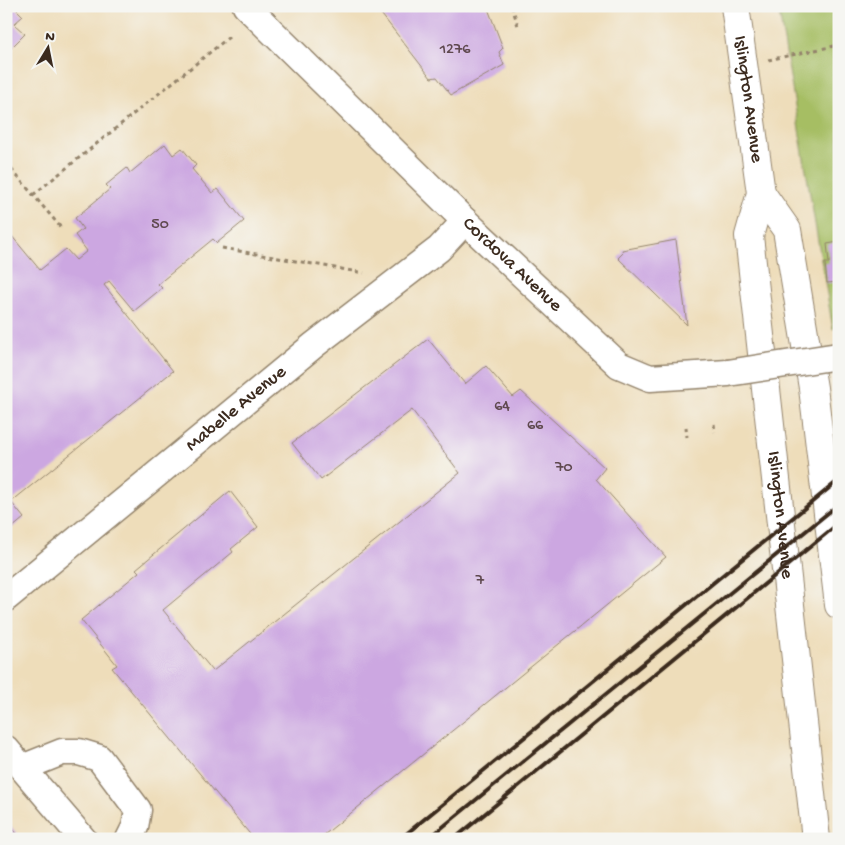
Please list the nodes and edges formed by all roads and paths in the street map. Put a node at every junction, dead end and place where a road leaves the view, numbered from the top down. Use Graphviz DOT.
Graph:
graph roads {
  1 [pos="246,6"];
  2 [pos="512,6"];
  3 [pos="735,6"];
  4 [pos="518,26"];
  5 [pos="229,37"];
  6 [pos="839,45"];
  7 [pos="784,57"];
  8 [pos="6,164"];
  9 [pos="761,193"];
  10 [pos="33,195"];
  11 [pos="465,221"];
  12 [pos="62,230"];
  13 [pos="222,248"];
  14 [pos="398,279"];
  15 [pos="838,356"];
  16 [pos="714,424"];
  17 [pos="686,428"];
  18 [pos="715,432"];
  19 [pos="687,437"];
  20 [pos="6,598"];
  21 [pos="839,605"];
  22 [pos="14,759"];
  23 [pos="83,839"];
  24 [pos="129,839"];
  25 [pos="816,839"];
  1 -- 11 [label="street, Cordova Avenue"];
  2 -- 4 [label="path"];
  3 -- 9 [label="main road, Islington Avenue"];
  5 -- 10 [label="path"];
  6 -- 7 [label="path"];
  8 -- 10 [label="path"];
  9 -- 21 [label="main road, Islington Avenue"];
  9 -- 25 [label="main road, Islington Avenue"];
  10 -- 12 [label="path"];
  11 -- 14 [label="street, Mabelle Avenue"];
  11 -- 15 [label="street, Cordova Avenue, bridge"];
  13 -- 14 [label="path"];
  14 -- 20 [label="street, Mabelle Avenue"];
  16 -- 18 [label="path"];
  17 -- 19 [label="path"];
  22 -- 23 [label="street"];
  22 -- 24 [label="street"];
}
